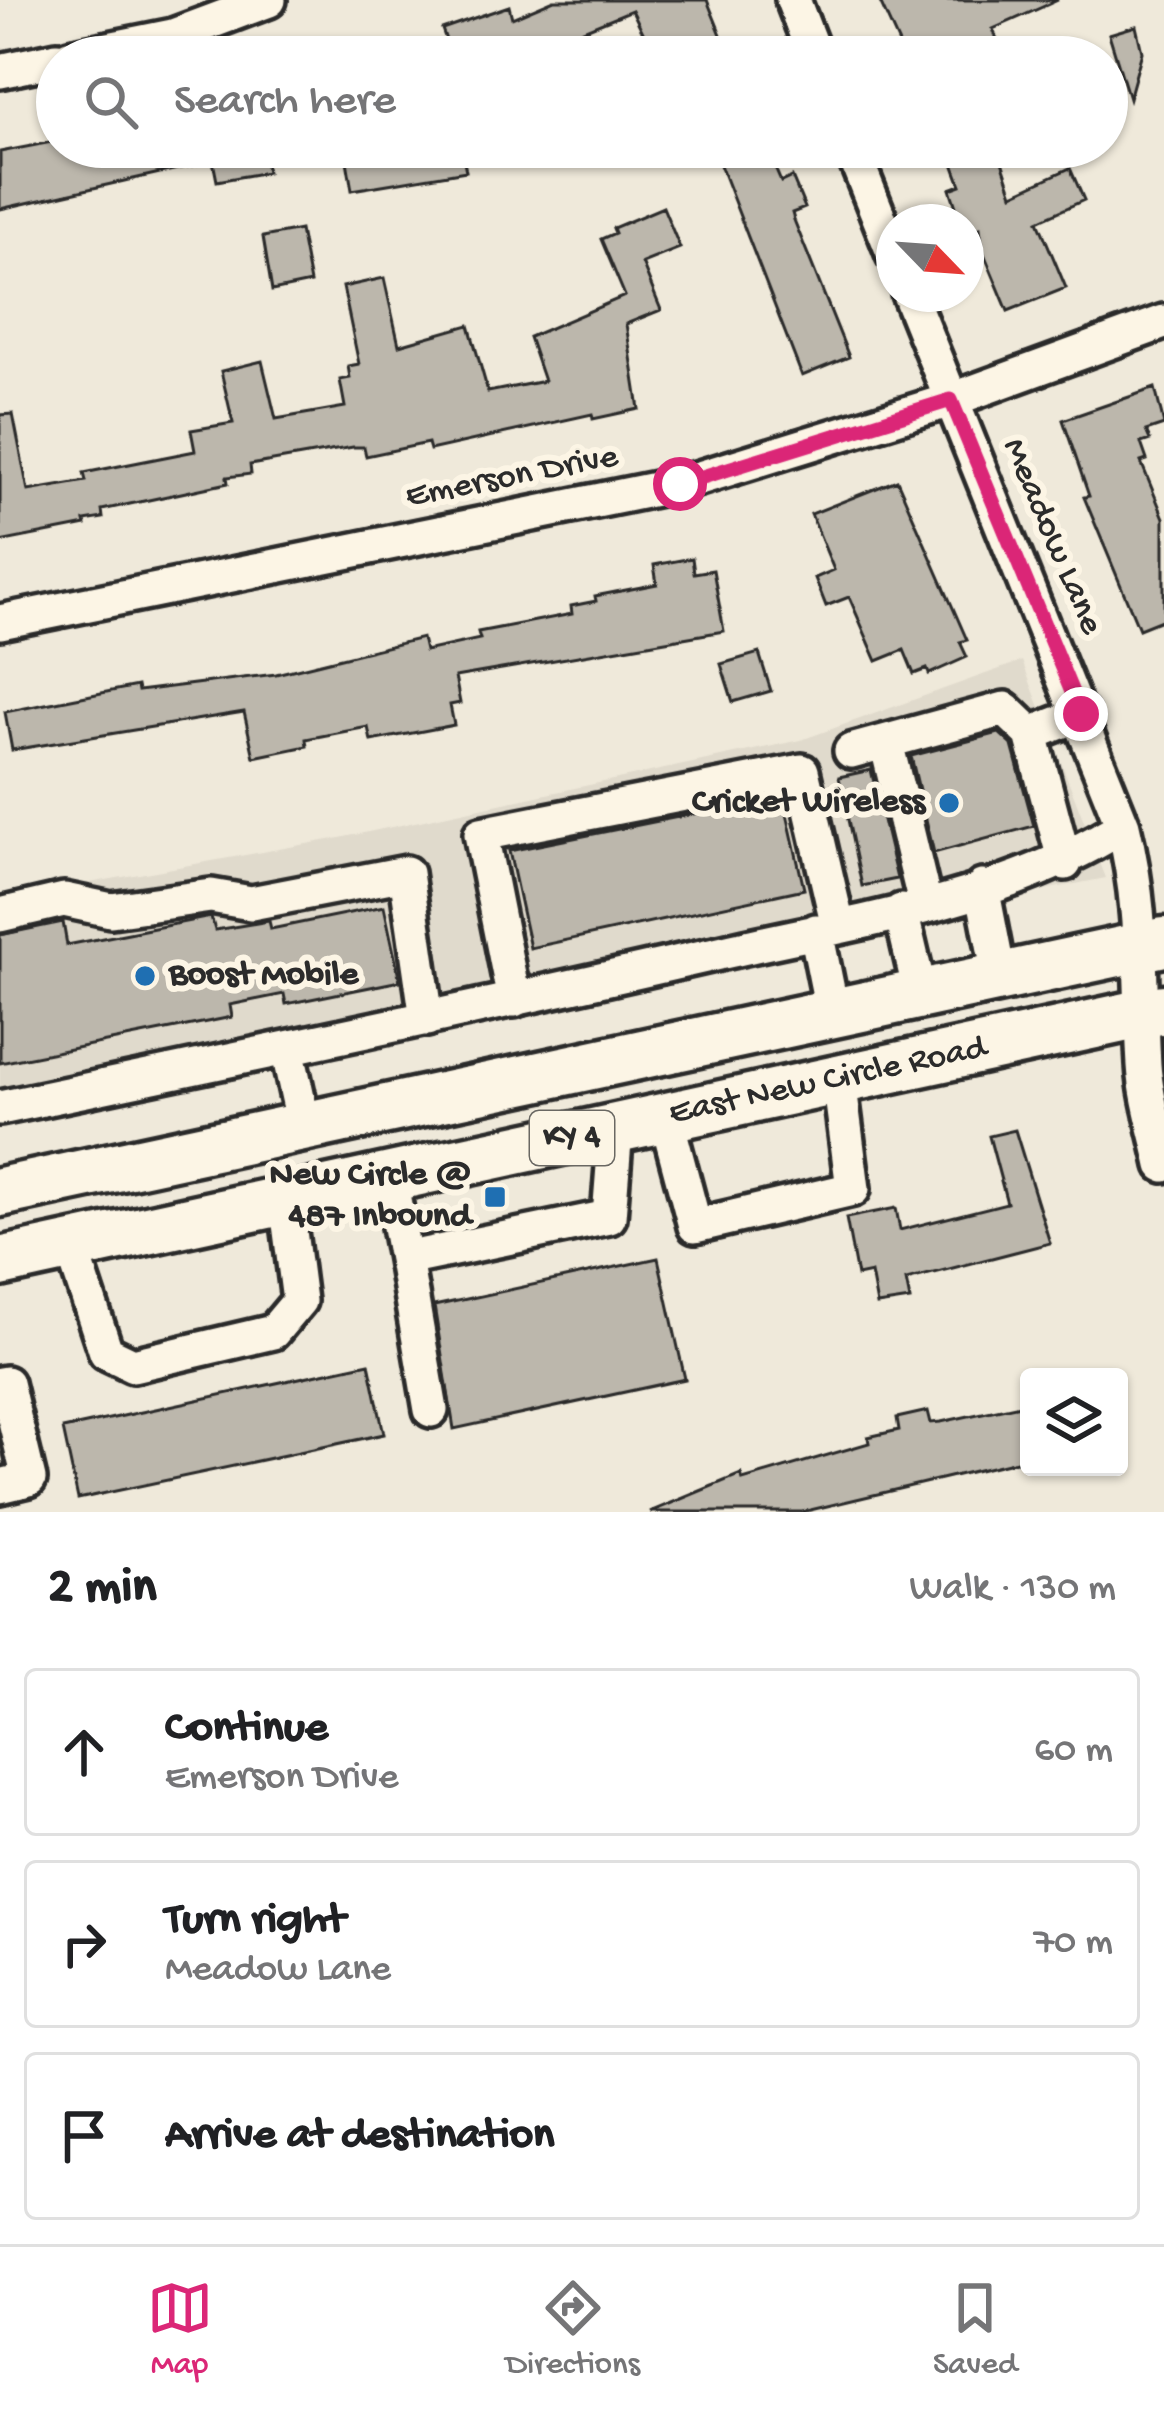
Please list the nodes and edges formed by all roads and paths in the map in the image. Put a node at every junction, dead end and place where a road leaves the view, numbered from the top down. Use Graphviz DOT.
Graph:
graph roads {
  1 [pos="268,0"];
  2 [pos="793,0"];
  3 [pos="173,36"];
  4 [pos="807,36"];
  5 [pos="36,63"];
  6 [pos="0,71"];
  7 [pos="859,168"];
  8 [pos="876,210"];
  9 [pos="916,312"];
  10 [pos="1164,322"];
  11 [pos="951,400"];
  12 [pos="0,622"];
  13 [pos="1081,714"];
  14 [pos="1031,734"];
  15 [pos="886,742"];
  16 [pos="851,751"];
  17 [pos="1123,826"];
  18 [pos="1065,863"];
  19 [pos="982,887"];
  20 [pos="913,908"];
  21 [pos="0,915"];
  22 [pos="827,928"];
  23 [pos="1154,944"];
  24 [pos="999,975"];
  25 [pos="920,992"];
  26 [pos="514,1000"];
  27 [pos="832,1010"];
  28 [pos="1154,1011"];
  29 [pos="427,1019"];
  30 [pos="287,1048"];
  31 [pos="839,1079"];
  32 [pos="0,1108"];
  33 [pos="666,1117"];
  34 [pos="1160,1122"];
  35 [pos="304,1126"];
  36 [pos="616,1128"];
  37 [pos="1164,1165"];
  38 [pos="390,1178"];
  39 [pos="0,1192"];
  40 [pos="286,1200"];
  41 [pos="70,1246"];
  42 [pos="405,1259"];
  43 [pos="0,1262"];
  44 [pos="0,1384"];
  45 [pos="431,1409"];
  46 [pos="0,1486"];
  1 -- 3 [label="street"];
  2 -- 4 [label="street"];
  5 -- 6 [label="street"];
  7 -- 8 [label="street"];
  9 -- 11 [label="street, Meadow Lane"];
  10 -- 11 [label="street, Emerson Drive"];
  11 -- 12 [label="street, Emerson Drive"];
  11 -- 13 [label="street, Meadow Lane"];
  13 -- 14 [label="street"];
  13 -- 17 [label="street, Meadow Lane"];
  14 -- 15 [label="street"];
  14 -- 18 [label="street"];
  15 -- 16 [label="street"];
  15 -- 20 [label="street"];
  17 -- 18 [label="street"];
  17 -- 23 [label="street, Meadow Lane"];
  18 -- 19 [label="street"];
  19 -- 20 [label="street"];
  19 -- 24 [label="street"];
  20 -- 22 [label="street"];
  20 -- 25 [label="street"];
  21 -- 29 [label="street"];
  22 -- 26 [label="street"];
  22 -- 26 [label="street"];
  22 -- 27 [label="street"];
  23 -- 24 [label="highway, East New Circle Road / KY 4"];
  23 -- 28 [label="street, Meadow Lane"];
  24 -- 25 [label="highway, East New Circle Road / KY 4"];
  25 -- 27 [label="highway, East New Circle Road / KY 4"];
  26 -- 29 [label="street"];
  27 -- 35 [label="highway, East New Circle Road / KY 4"];
  28 -- 31 [label="highway, East New Circle Road / KY 4"];
  28 -- 34 [label="street, Meadow Lane"];
  29 -- 30 [label="street"];
  30 -- 32 [label="street"];
  30 -- 35 [label="street"];
  31 -- 33 [label="highway, East New Circle Road / KY 4"];
  31 -- 33 [label="street"];
  33 -- 36 [label="highway, East New Circle Road / KY 4"];
  34 -- 37 [label="street, Meadow Lane"];
  35 -- 39 [label="highway, East New Circle Road / KY 4"];
  36 -- 38 [label="highway, East New Circle Road / KY 4"];
  36 -- 42 [label="street"];
  38 -- 40 [label="highway, East New Circle Road / KY 4"];
  38 -- 42 [label="street"];
  40 -- 41 [label="highway, East New Circle Road / KY 4"];
  40 -- 41 [label="street"];
  41 -- 43 [label="highway, East New Circle Road / KY 4"];
  42 -- 45 [label="street"];
  44 -- 46 [label="street"];
}
